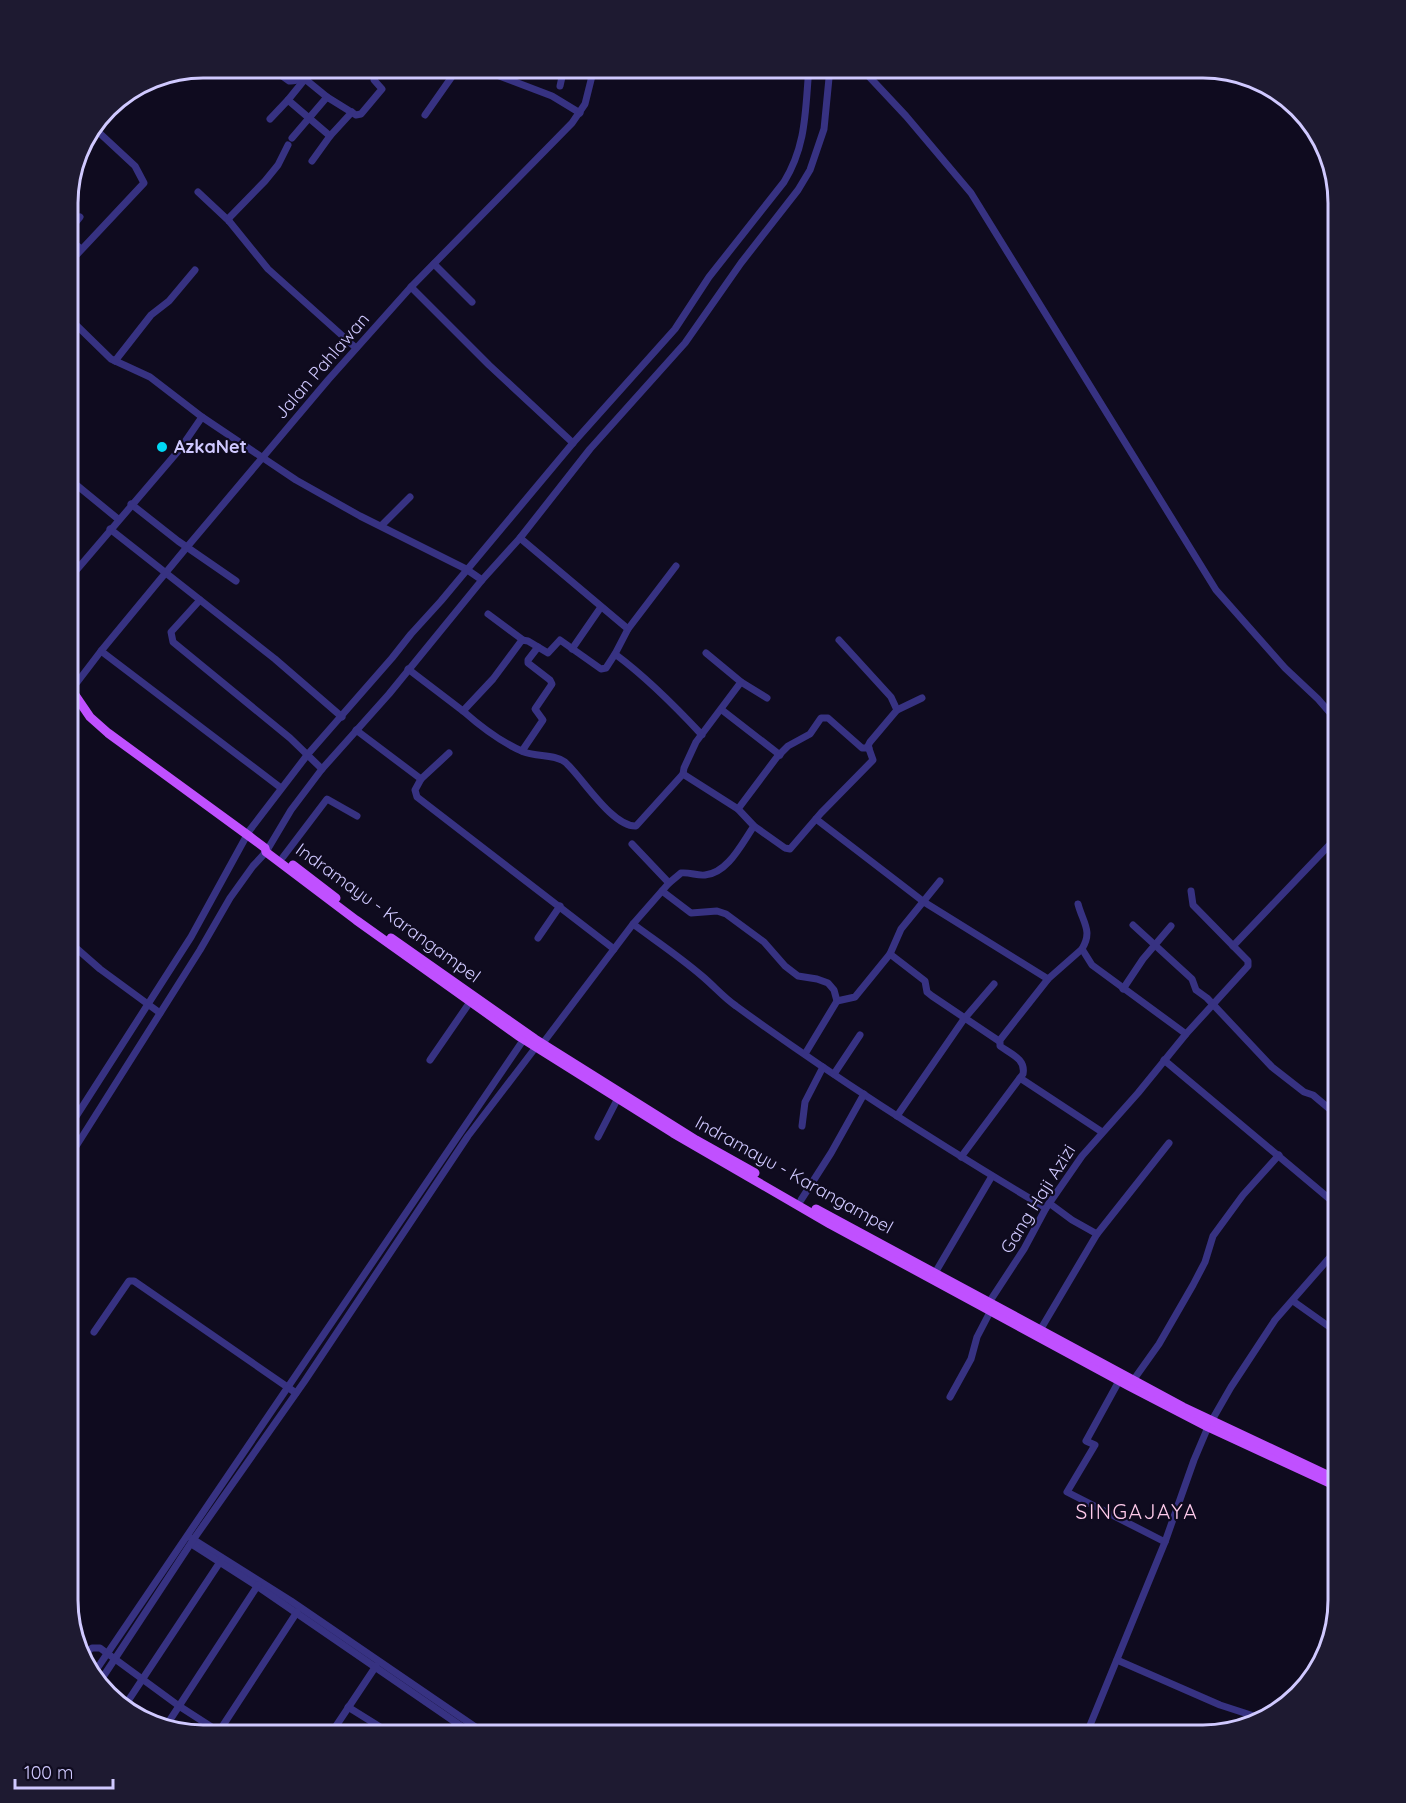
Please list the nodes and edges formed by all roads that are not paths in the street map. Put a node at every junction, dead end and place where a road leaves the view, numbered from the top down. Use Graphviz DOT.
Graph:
graph roads {
  1 [pos="285,78"];
  2 [pos="299,78"];
  3 [pos="375,78"];
  4 [pos="451,78"];
  5 [pos="504,78"];
  6 [pos="562,78"];
  7 [pos="592,78"];
  8 [pos="809,78"];
  9 [pos="829,78"];
  10 [pos="870,78"];
  11 [pos="560,86"];
  12 [pos="327,97"];
  13 [pos="288,100"];
  14 [pos="352,112"];
  15 [pos="580,113"];
  16 [pos="425,115"];
  17 [pos="309,118"];
  18 [pos="270,119"];
  19 [pos="100,133"];
  20 [pos="330,136"];
  21 [pos="312,161"];
  22 [pos="198,192"];
  23 [pos="80,217"];
  24 [pos="78,220"];
  25 [pos="229,221"];
  26 [pos="78,246"];
  27 [pos="81,249"];
  28 [pos="78,252"];
  29 [pos="434,264"];
  30 [pos="195,270"];
  31 [pos="411,287"];
  32 [pos="472,302"];
  33 [pos="78,327"];
  34 [pos="356,348"];
  35 [pos="115,361"];
  36 [pos="202,417"];
  37 [pos="573,443"];
  38 [pos="262,459"];
  39 [pos="78,488"];
  40 [pos="410,497"];
  41 [pos="131,504"];
  42 [pos="118,519"];
  43 [pos="382,525"];
  44 [pos="110,529"];
  45 [pos="520,538"];
  46 [pos="187,547"];
  47 [pos="676,566"];
  48 [pos="78,568"];
  49 [pos="467,570"];
  50 [pos="165,573"];
  51 [pos="480,579"];
  52 [pos="236,581"];
  53 [pos="200,600"];
  54 [pos="601,607"];
  55 [pos="488,614"];
  56 [pos="628,629"];
  57 [pos="523,640"];
  58 [pos="839,640"];
  59 [pos="538,647"];
  60 [pos="572,649"];
  61 [pos="101,651"];
  62 [pos="706,653"];
  63 [pos="615,654"];
  64 [pos="408,669"];
  65 [pos="78,682"];
  66 [pos="741,682"];
  67 [pos="767,698"];
  68 [pos="922,698"];
  69 [pos="78,699"];
  70 [pos="722,710"];
  71 [pos="897,710"];
  72 [pos="1328,710"];
  73 [pos="463,711"];
  74 [pos="78,712"];
  75 [pos="90,717"];
  76 [pos="342,717"];
  77 [pos="356,730"];
  78 [pos="702,735"];
  79 [pos="868,748"];
  80 [pos="522,752"];
  81 [pos="449,753"];
  82 [pos="780,755"];
  83 [pos="309,756"];
  84 [pos="321,768"];
  85 [pos="683,774"];
  86 [pos="421,779"];
  87 [pos="281,788"];
  88 [pos="738,810"];
  89 [pos="357,816"];
  90 [pos="816,819"];
  91 [pos="754,826"];
  92 [pos="247,835"];
  93 [pos="632,844"];
  94 [pos="1328,847"];
  95 [pos="266,849"];
  96 [pos="283,857"];
  97 [pos="940,881"];
  98 [pos="669,883"];
  99 [pos="662,891"];
  100 [pos="1191,891"];
  101 [pos="924,902"];
  102 [pos="1078,904"];
  103 [pos="560,906"];
  104 [pos="633,924"];
  105 [pos="1133,925"];
  106 [pos="1171,926"];
  107 [pos="538,938"];
  108 [pos="1154,946"];
  109 [pos="1233,946"];
  110 [pos="78,949"];
  111 [pos="614,949"];
  112 [pos="1082,949"];
  113 [pos="890,954"];
  114 [pos="1048,979"];
  115 [pos="994,984"];
  116 [pos="1123,989"];
  117 [pos="837,1001"];
  118 [pos="470,1002"];
  119 [pos="1213,1005"];
  120 [pos="153,1009"];
  121 [pos="964,1019"];
  122 [pos="1186,1034"];
  123 [pos="860,1035"];
  124 [pos="999,1041"];
  125 [pos="532,1042"];
  126 [pos="805,1054"];
  127 [pos="430,1060"];
  128 [pos="1164,1060"];
  129 [pos="824,1067"];
  130 [pos="834,1074"];
  131 [pos="1020,1078"];
  132 [pos="864,1094"];
  133 [pos="618,1098"];
  134 [pos="1328,1108"];
  135 [pos="78,1115"];
  136 [pos="897,1116"];
  137 [pos="802,1126"];
  138 [pos="1102,1132"];
  139 [pos="597,1137"];
  140 [pos="78,1141"];
  141 [pos="1170,1143"];
  142 [pos="1279,1155"];
  143 [pos="961,1157"];
  144 [pos="992,1176"];
  145 [pos="1328,1197"];
  146 [pos="802,1203"];
  147 [pos="1048,1205"];
  148 [pos="1097,1234"];
  149 [pos="1328,1260"];
  150 [pos="915,1266"];
  151 [pos="935,1273"];
  152 [pos="1293,1301"];
  153 [pos="988,1308"];
  154 [pos="1328,1326"];
  155 [pos="94,1332"];
  156 [pos="1038,1334"];
  157 [pos="306,1361"];
  158 [pos="315,1366"];
  159 [pos="1119,1381"];
  160 [pos="1131,1384"];
  161 [pos="288,1386"];
  162 [pos="296,1393"];
  163 [pos="950,1397"];
  164 [pos="1210,1424"];
  165 [pos="1328,1476"];
  166 [pos="1328,1482"];
  167 [pos="185,1537"];
  168 [pos="192,1542"];
  169 [pos="1165,1542"];
  170 [pos="221,1560"];
  171 [pos="259,1584"];
  172 [pos="298,1611"];
  173 [pos="89,1651"];
  174 [pos="108,1653"];
  175 [pos="116,1660"];
  176 [pos="1117,1660"];
  177 [pos="379,1662"];
  178 [pos="98,1667"];
  179 [pos="374,1669"];
  180 [pos="104,1676"];
  181 [pos="142,1679"];
  182 [pos="128,1700"];
  183 [pos="179,1706"];
  184 [pos="348,1707"];
  185 [pos="1251,1715"];
  186 [pos="170,1720"];
  187 [pos="207,1725"];
  188 [pos="226,1725"];
  189 [pos="337,1725"];
  190 [pos="376,1725"];
  191 [pos="458,1725"];
  192 [pos="471,1725"];
  193 [pos="1090,1725"];
  1 -- 2 [label="street"];
  3 -- 14 [label="street"];
  4 -- 16 [label="street"];
  5 -- 15 [label="street"];
  6 -- 11 [label="street"];
  7 -- 15 [label="street, Jalan Pahlawan"];
  8 -- 37 [label="street"];
  9 -- 45 [label="street"];
  10 -- 72 [label="street"];
  12 -- 13 [label="street"];
  12 -- 14 [label="street"];
  12 -- 17 [label="street"];
  13 -- 17 [label="street"];
  13 -- 18 [label="street"];
  14 -- 20 [label="street"];
  15 -- 29 [label="street, Jalan Pahlawan"];
  17 -- 20 [label="street"];
  17 -- 25 [label="street"];
  19 -- 27 [label="street"];
  20 -- 21 [label="street"];
  22 -- 25 [label="street"];
  23 -- 24 [label="street"];
  25 -- 34 [label="street"];
  26 -- 27 [label="street"];
  27 -- 28 [label="street"];
  29 -- 31 [label="street, Jalan Pahlawan"];
  29 -- 32 [label="street"];
  30 -- 35 [label="street"];
  31 -- 34 [label="street, Jalan Pahlawan"];
  31 -- 37 [label="street"];
  33 -- 35 [label="street"];
  34 -- 38 [label="street, Jalan Pahlawan"];
  35 -- 36 [label="street"];
  36 -- 38 [label="street"];
  36 -- 41 [label="street"];
  37 -- 49 [label="street"];
  38 -- 43 [label="street"];
  38 -- 46 [label="street, Jalan Pahlawan"];
  39 -- 42 [label="street"];
  40 -- 43 [label="street"];
  41 -- 42 [label="street"];
  41 -- 46 [label="street"];
  42 -- 44 [label="street"];
  43 -- 49 [label="street"];
  44 -- 48 [label="street"];
  44 -- 50 [label="street"];
  45 -- 51 [label="street"];
  45 -- 54 [label="street"];
  46 -- 50 [label="street, Jalan Pahlawan"];
  46 -- 52 [label="street"];
  47 -- 56 [label="street"];
  49 -- 51 [label="street"];
  49 -- 76 [label="street"];
  50 -- 53 [label="street"];
  50 -- 61 [label="street, Jalan Pahlawan"];
  51 -- 64 [label="street"];
  53 -- 76 [label="street"];
  53 -- 83 [label="street"];
  54 -- 56 [label="street"];
  54 -- 60 [label="street"];
  55 -- 57 [label="street"];
  56 -- 63 [label="street"];
  57 -- 59 [label="street"];
  57 -- 73 [label="street"];
  58 -- 71 [label="street"];
  59 -- 60 [label="street"];
  59 -- 80 [label="street"];
  60 -- 63 [label="street"];
  61 -- 65 [label="street, Jalan Pahlawan"];
  61 -- 87 [label="street"];
  62 -- 66 [label="street"];
  63 -- 78 [label="street"];
  64 -- 73 [label="street"];
  64 -- 77 [label="street"];
  66 -- 67 [label="street"];
  66 -- 70 [label="street"];
  68 -- 71 [label="street"];
  69 -- 75 [label="main road"];
  70 -- 78 [label="street"];
  70 -- 82 [label="street"];
  71 -- 79 [label="street"];
  73 -- 80 [label="street"];
  74 -- 75 [label="main road"];
  75 -- 92 [label="main road, Indramayu - Karangampel"];
  76 -- 83 [label="street"];
  77 -- 84 [label="street"];
  77 -- 86 [label="street"];
  78 -- 85 [label="street"];
  79 -- 82 [label="street"];
  79 -- 90 [label="street"];
  80 -- 85 [label="street"];
  81 -- 86 [label="street"];
  82 -- 88 [label="street"];
  83 -- 84 [label="street"];
  83 -- 87 [label="street"];
  84 -- 95 [label="street"];
  85 -- 88 [label="street"];
  86 -- 103 [label="street"];
  87 -- 92 [label="street"];
  88 -- 91 [label="street"];
  89 -- 96 [label="street"];
  90 -- 91 [label="street"];
  90 -- 101 [label="street"];
  91 -- 98 [label="street"];
  92 -- 95 [label="main road, Indramayu - Karangampel"];
  92 -- 120 [label="street"];
  93 -- 98 [label="street"];
  94 -- 109 [label="street"];
  95 -- 96 [label="main road, Indramayu - Karangampel"];
  95 -- 118 [label="main road, Indramayu - Karangampel"];
  95 -- 120 [label="street"];
  96 -- 125 [label="main road, Indramayu - Karangampel"];
  97 -- 101 [label="street"];
  98 -- 99 [label="street"];
  99 -- 104 [label="street"];
  99 -- 117 [label="street"];
  100 -- 109 [label="street"];
  101 -- 113 [label="street"];
  101 -- 114 [label="street"];
  102 -- 112 [label="street"];
  103 -- 107 [label="street"];
  103 -- 111 [label="street"];
  104 -- 111 [label="street"];
  104 -- 126 [label="street"];
  105 -- 108 [label="street"];
  106 -- 108 [label="street"];
  108 -- 116 [label="street"];
  108 -- 119 [label="street"];
  109 -- 119 [label="street, Gang Haji Azizi"];
  110 -- 120 [label="street"];
  111 -- 125 [label="street"];
  112 -- 114 [label="street"];
  112 -- 116 [label="street"];
  113 -- 117 [label="street"];
  113 -- 121 [label="street"];
  114 -- 124 [label="street"];
  115 -- 121 [label="street"];
  116 -- 122 [label="street"];
  117 -- 126 [label="street"];
  118 -- 125 [label="main road, Indramayu - Karangampel"];
  118 -- 127 [label="street"];
  119 -- 122 [label="street, Gang Haji Azizi"];
  119 -- 134 [label="street"];
  120 -- 135 [label="street"];
  120 -- 140 [label="street"];
  121 -- 124 [label="street"];
  121 -- 136 [label="street"];
  122 -- 128 [label="street, Gang Haji Azizi"];
  123 -- 130 [label="street"];
  124 -- 131 [label="street"];
  125 -- 133 [label="main road"];
  125 -- 146 [label="main road, Indramayu - Karangampel"];
  125 -- 157 [label="street"];
  125 -- 158 [label="street"];
  126 -- 129 [label="street"];
  128 -- 138 [label="street, Gang Haji Azizi"];
  128 -- 142 [label="street"];
  129 -- 130 [label="street"];
  129 -- 137 [label="street"];
  130 -- 132 [label="street"];
  131 -- 138 [label="street"];
  131 -- 143 [label="street"];
  132 -- 136 [label="street"];
  132 -- 146 [label="street"];
  133 -- 139 [label="street"];
  133 -- 146 [label="main road"];
  136 -- 143 [label="street"];
  138 -- 147 [label="street, Gang Haji Azizi"];
  141 -- 148 [label="street"];
  142 -- 145 [label="street"];
  142 -- 160 [label="street"];
  143 -- 144 [label="street"];
  144 -- 147 [label="street"];
  144 -- 151 [label="street"];
  146 -- 150 [label="main road, Indramayu - Karangampel"];
  147 -- 148 [label="street"];
  147 -- 153 [label="street, Gang Haji Azizi"];
  148 -- 156 [label="street"];
  149 -- 152 [label="street"];
  150 -- 151 [label="main road, Indramayu - Karangampel"];
  150 -- 153 [label="main road, Indramayu - Karangampel"];
  151 -- 153 [label="main road, Indramayu - Karangampel"];
  152 -- 154 [label="street"];
  152 -- 164 [label="street"];
  153 -- 156 [label="main road, Indramayu - Karangampel"];
  153 -- 163 [label="street, Gang Haji Azizi"];
  155 -- 161 [label="street"];
  156 -- 159 [label="main road, Indramayu - Karangampel"];
  156 -- 160 [label="main road, Indramayu - Karangampel"];
  157 -- 158 [label="street"];
  157 -- 161 [label="street"];
  158 -- 162 [label="street"];
  159 -- 160 [label="main road, Indramayu - Karangampel"];
  159 -- 169 [label="street"];
  160 -- 164 [label="main road, Indramayu - Karangampel"];
  161 -- 162 [label="street"];
  161 -- 167 [label="street"];
  162 -- 168 [label="street"];
  164 -- 165 [label="main road, Indramayu - Karangampel"];
  164 -- 166 [label="main road, Indramayu - Karangampel"];
  164 -- 169 [label="street"];
  167 -- 168 [label="street"];
  167 -- 174 [label="street"];
  168 -- 170 [label="street"];
  168 -- 175 [label="street"];
  169 -- 176 [label="street"];
  170 -- 171 [label="street"];
  170 -- 181 [label="street"];
  171 -- 172 [label="street"];
  171 -- 183 [label="street"];
  172 -- 177 [label="street"];
  172 -- 179 [label="street"];
  172 -- 188 [label="street"];
  173 -- 174 [label="street"];
  174 -- 175 [label="street"];
  174 -- 178 [label="street"];
  175 -- 180 [label="street"];
  175 -- 181 [label="street"];
  176 -- 185 [label="street"];
  176 -- 193 [label="street"];
  177 -- 179 [label="street"];
  177 -- 192 [label="street"];
  179 -- 184 [label="street"];
  179 -- 191 [label="street"];
  181 -- 182 [label="street"];
  181 -- 183 [label="street"];
  183 -- 186 [label="street"];
  183 -- 187 [label="street"];
  184 -- 189 [label="street"];
  184 -- 190 [label="street"];
}
